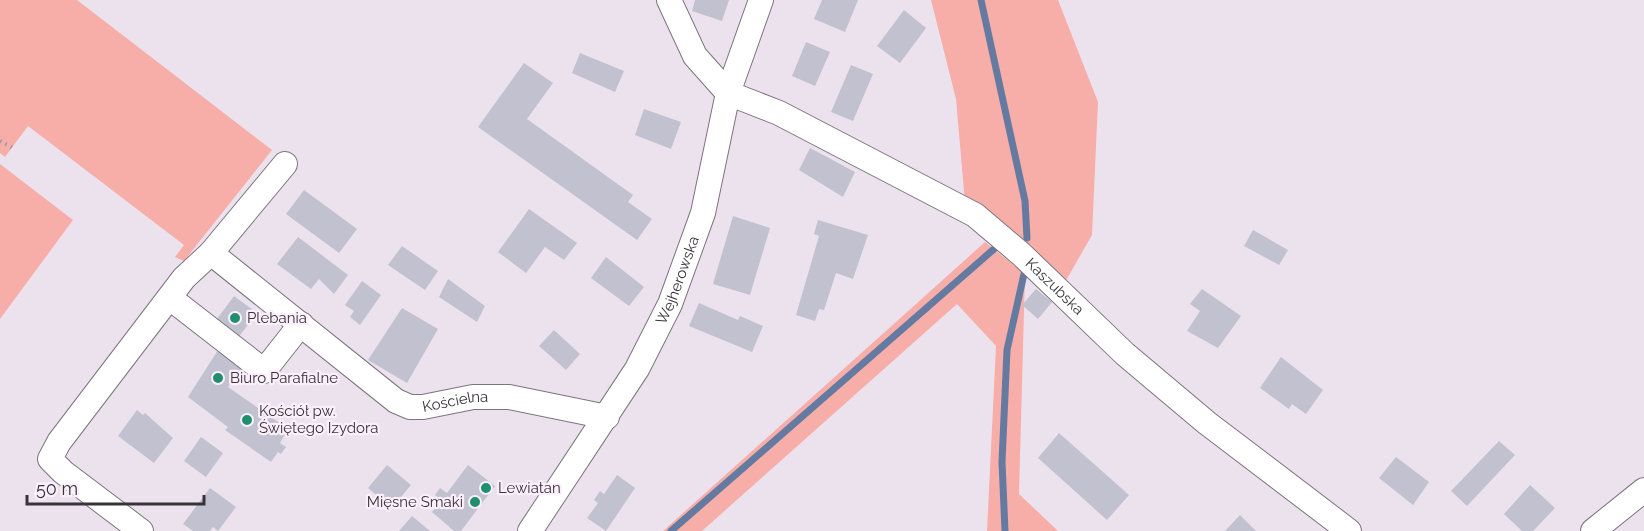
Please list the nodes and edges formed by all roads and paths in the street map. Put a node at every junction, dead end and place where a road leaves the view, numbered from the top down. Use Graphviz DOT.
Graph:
graph roads {
  1 [pos="669,0"];
  2 [pos="761,0"];
  3 [pos="728,93"];
  4 [pos="0,141"];
  5 [pos="15,149"];
  6 [pos="285,164"];
  7 [pos="211,253"];
  8 [pos="170,298"];
  9 [pos="301,324"];
  10 [pos="607,417"];
  11 [pos="1644,490"];
  12 [pos="141,531"];
  13 [pos="530,531"];
  14 [pos="1348,531"];
  15 [pos="1593,531"];
  1 -- 3 [label="street"];
  2 -- 3 [label="street, Wejherowska"];
  3 -- 10 [label="street, Wejherowska"];
  3 -- 14 [label="street, Kaszubska"];
  4 -- 5 [label="path"];
  6 -- 7 [label="street"];
  7 -- 8 [label="street"];
  7 -- 9 [label="street, Kościelna"];
  8 -- 9 [label="street"];
  8 -- 12 [label="street"];
  9 -- 10 [label="street, Kościelna"];
  10 -- 13 [label="street, Wejherowska"];
  11 -- 15 [label="street"];
}
